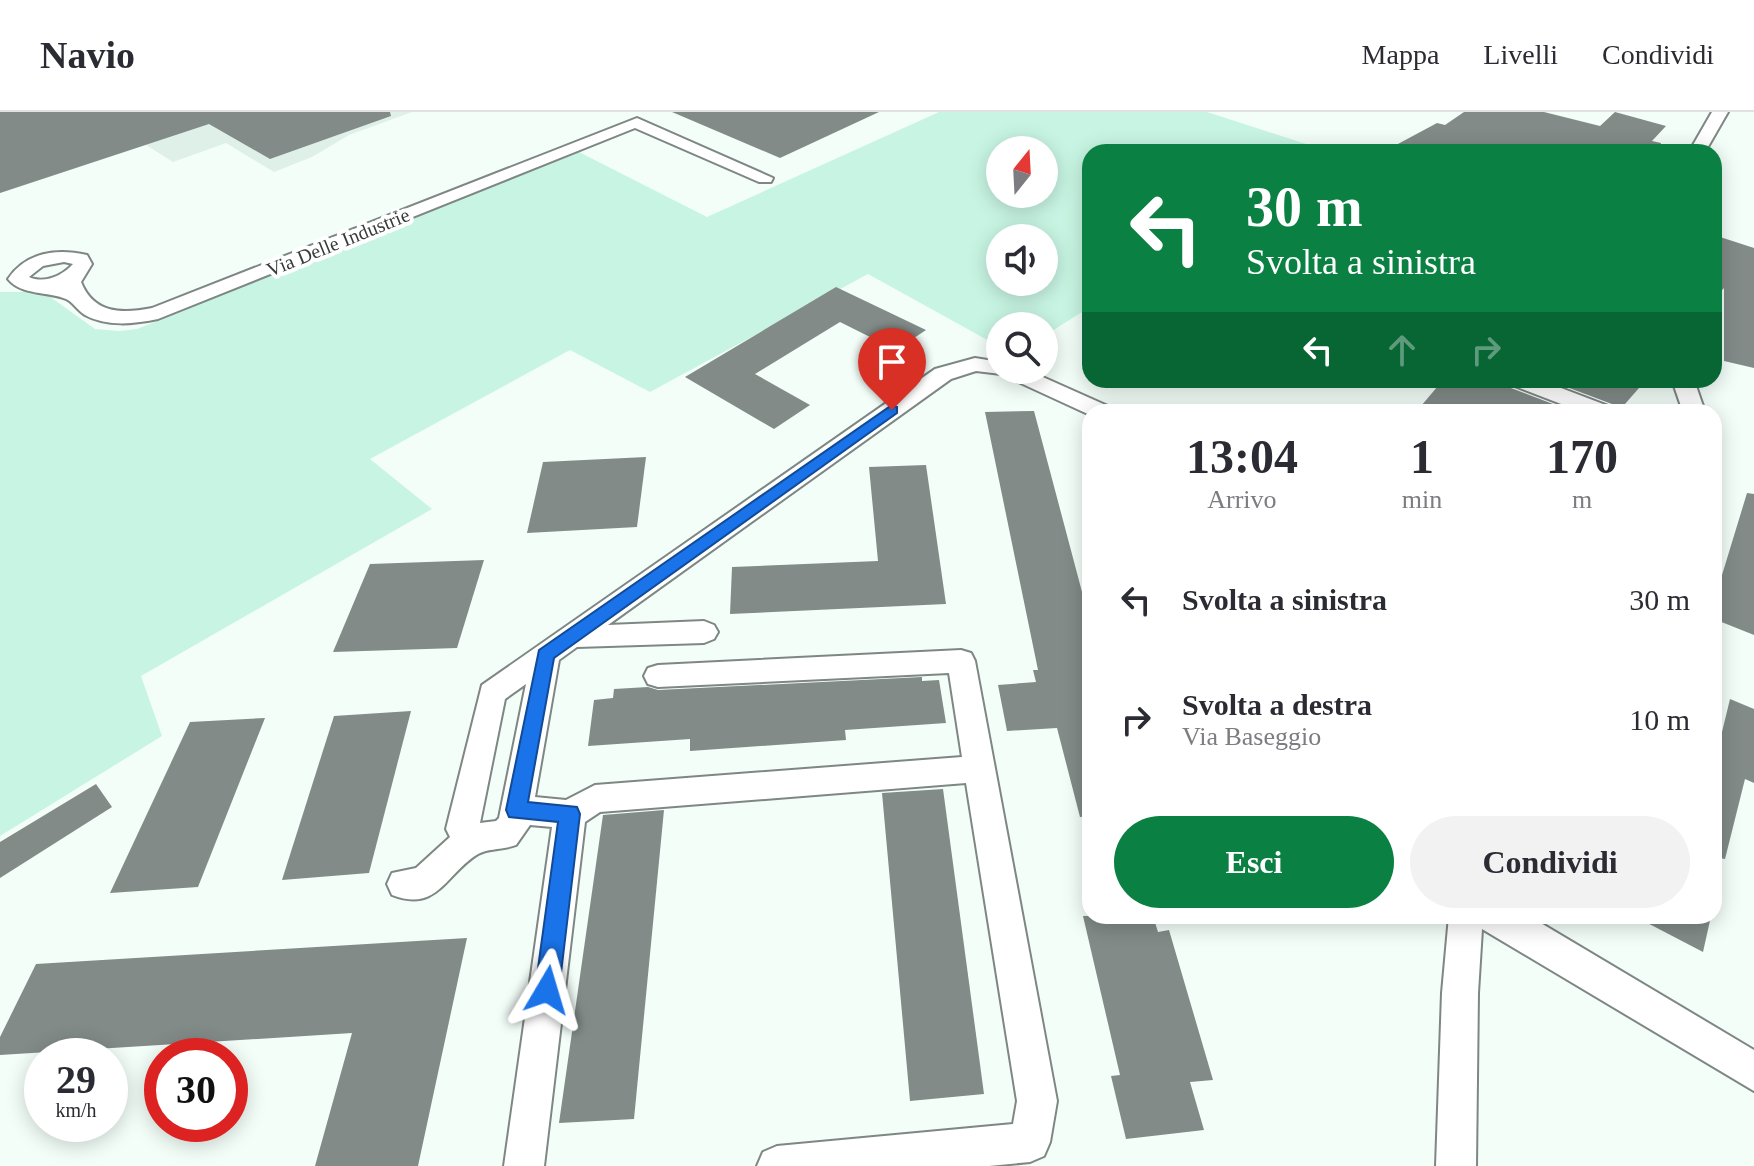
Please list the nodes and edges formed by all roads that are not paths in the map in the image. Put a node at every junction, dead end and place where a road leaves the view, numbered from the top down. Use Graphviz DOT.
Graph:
graph roads {
  1 [pos="1720,112"];
  2 [pos="642,122"];
  3 [pos="1702,144"];
  4 [pos="545,160"];
  5 [pos="765,178"];
  6 [pos="34,264"];
  7 [pos="73,275"];
  8 [pos="0,277"];
  9 [pos="0,286"];
  10 [pos="34,286"];
  11 [pos="77,296"];
  12 [pos="986,366"];
  13 [pos="1040,384"];
  14 [pos="1541,388"];
  15 [pos="1084,404"];
  16 [pos="1582,404"];
  17 [pos="704,632"];
  18 [pos="558,646"];
  19 [pos="658,676"];
  20 [pos="980,769"];
  21 [pos="516,810"];
  22 [pos="570,814"];
  23 [pos="472,838"];
  24 [pos="404,884"];
  25 [pos="1465,924"];
  26 [pos="1511,924"];
  27 [pos="1754,1072"];
  28 [pos="524,1166"];
  29 [pos="777,1166"];
  30 [pos="1456,1166"];
  1 -- 3 [label="street"];
  2 -- 4 [label="street, Via Delle Industrie"];
  2 -- 4 [label="street"];
  2 -- 5 [label="street"];
  4 -- 11 [label="street, Via Delle Industrie"];
  6 -- 7 [label="street"];
  6 -- 8 [label="street"];
  6 -- 10 [label="street"];
  7 -- 10 [label="street, Via Delle Industrie"];
  7 -- 11 [label="street"];
  9 -- 10 [label="street, Via Delle Industrie"];
  10 -- 11 [label="street, Via Delle Industrie"];
  12 -- 18 [label="street"];
  13 -- 15 [label="street"];
  14 -- 16 [label="street"];
  17 -- 18 [label="street"];
  18 -- 21 [label="street"];
  18 -- 23 [label="street"];
  19 -- 20 [label="street"];
  20 -- 22 [label="street"];
  20 -- 29 [label="street"];
  21 -- 22 [label="street"];
  21 -- 23 [label="street"];
  22 -- 28 [label="street"];
  23 -- 24 [label="street"];
  25 -- 30 [label="street"];
  26 -- 27 [label="street"];
}
